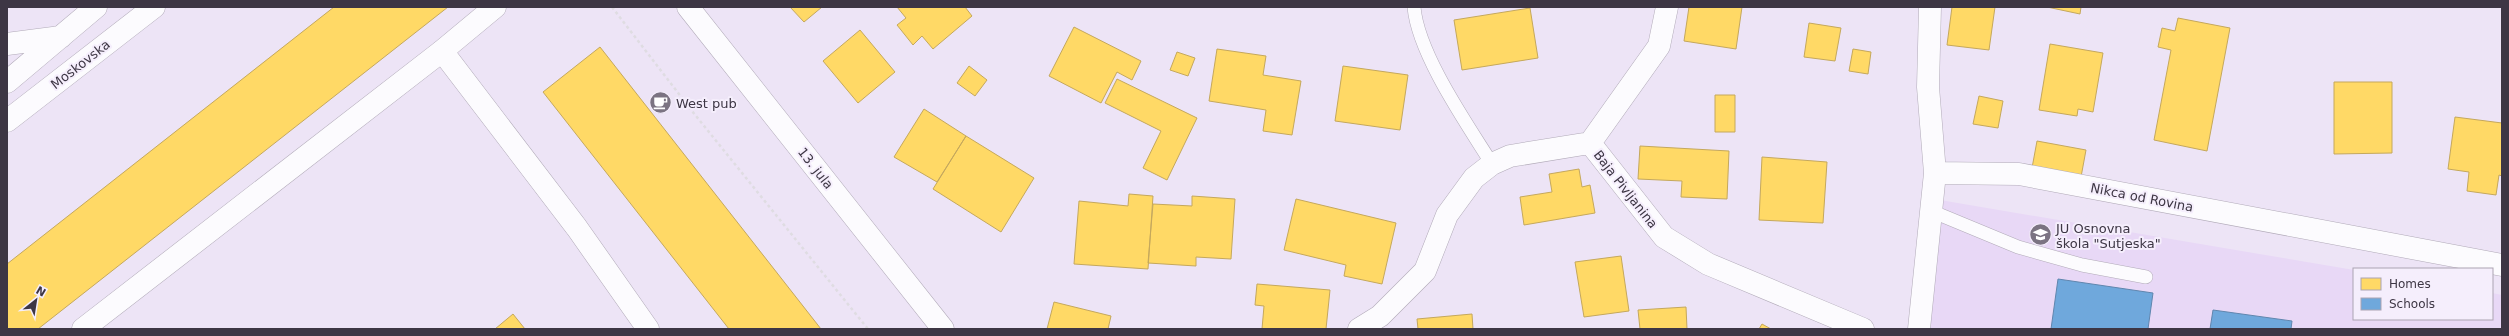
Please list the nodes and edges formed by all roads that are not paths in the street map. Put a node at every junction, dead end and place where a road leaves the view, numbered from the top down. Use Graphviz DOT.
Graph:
graph roads {
  1 [pos="96,7"];
  2 [pos="154,7"];
  3 [pos="495,7"];
  4 [pos="688,7"];
  5 [pos="1414,7"];
  6 [pos="1667,7"];
  7 [pos="1930,7"];
  8 [pos="61,37"];
  9 [pos="7,44"];
  10 [pos="442,51"];
  11 [pos="7,82"];
  12 [pos="7,121"];
  13 [pos="1590,143"];
  14 [pos="1492,164"];
  15 [pos="1935,173"];
  16 [pos="1931,211"];
  17 [pos="2502,265"];
  18 [pos="2146,277"];
  19 [pos="83,329"];
  20 [pos="648,329"];
  21 [pos="943,329"];
  22 [pos="1359,329"];
  23 [pos="1863,329"];
  24 [pos="1919,329"];
  1 -- 8 [label="street"];
  2 -- 12 [label="street, Moskovska"];
  3 -- 10 [label="street"];
  4 -- 21 [label="street, 13. jula"];
  5 -- 14 [label="lane"];
  6 -- 13 [label="street"];
  7 -- 15 [label="street"];
  8 -- 9 [label="street"];
  8 -- 11 [label="street"];
  10 -- 19 [label="street"];
  10 -- 20 [label="street"];
  13 -- 14 [label="street, Baja Pivljanina"];
  13 -- 23 [label="street, Baja Pivljanina"];
  14 -- 22 [label="street, Baja Pivljanina"];
  15 -- 16 [label="street"];
  15 -- 17 [label="street, Nikca od Rovina"];
  16 -- 18 [label="lane"];
  16 -- 24 [label="street"];
}
